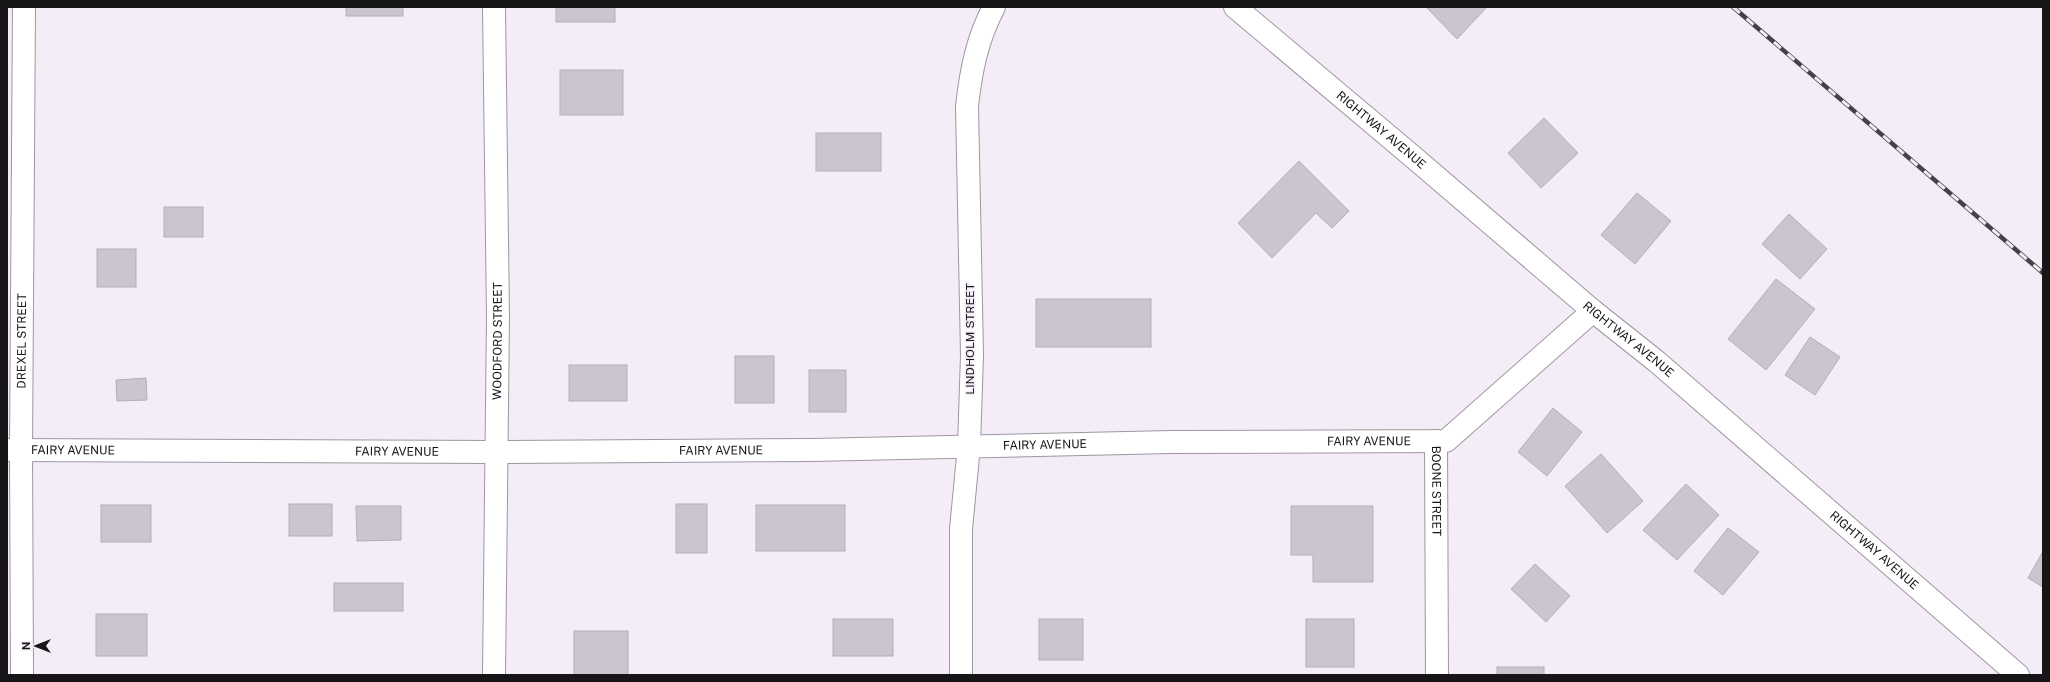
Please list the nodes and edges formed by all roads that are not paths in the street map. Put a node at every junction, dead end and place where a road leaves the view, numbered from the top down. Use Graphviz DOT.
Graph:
graph roads {
  1 [pos="24,7"];
  2 [pos="494,7"];
  3 [pos="994,7"];
  4 [pos="1235,7"];
  5 [pos="1593,311"];
  6 [pos="1436,441"];
  7 [pos="970,446"];
  8 [pos="14,450"];
  9 [pos="496,452"];
  10 [pos="22,675"];
  11 [pos="494,675"];
  12 [pos="961,675"];
  13 [pos="1437,675"];
  14 [pos="2018,675"];
  1 -- 8 [label="street, DREXEL STREET"];
  2 -- 9 [label="street, WOODFORD STREET"];
  3 -- 7 [label="street, LINDHOLM STREET"];
  4 -- 5 [label="street, RIGHTWAY AVENUE"];
  5 -- 6 [label="street, BOONE STREET"];
  5 -- 14 [label="street, RIGHTWAY AVENUE"];
  6 -- 7 [label="street, FAIRY AVENUE"];
  6 -- 13 [label="street, BOONE STREET"];
  7 -- 9 [label="street, FAIRY AVENUE"];
  7 -- 12 [label="street, LINDHOLM STREET"];
  8 -- 9 [label="street, FAIRY AVENUE"];
  8 -- 10 [label="street, DREXEL STREET"];
  9 -- 11 [label="street, WOODFORD STREET"];
}
